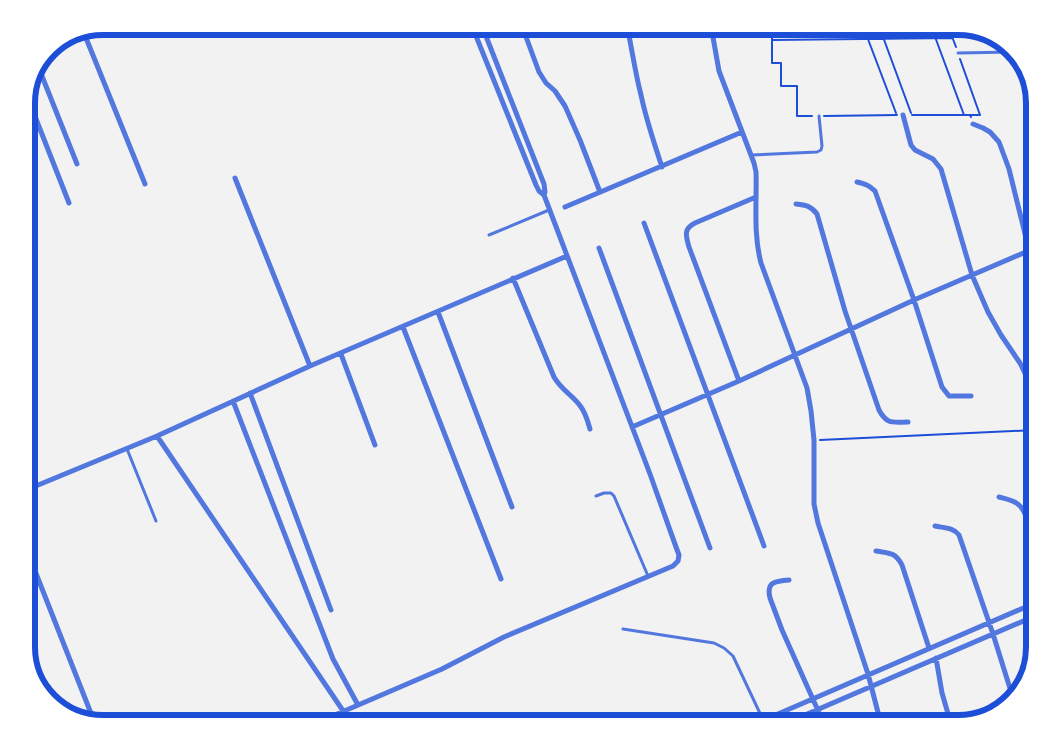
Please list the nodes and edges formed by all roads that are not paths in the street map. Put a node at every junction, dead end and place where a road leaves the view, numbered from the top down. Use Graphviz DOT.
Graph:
graph roads {
  1 [pos="476,35"];
  2 [pos="486,35"];
  3 [pos="525,35"];
  4 [pos="629,35"];
  5 [pos="713,35"];
  6 [pos="86,37"];
  7 [pos="1003,52"];
  8 [pos="958,53"];
  9 [pos="41,74"];
  10 [pos="35,114"];
  11 [pos="900,115"];
  12 [pos="819,116"];
  13 [pos="973,124"];
  14 [pos="742,132"];
  15 [pos="752,154"];
  16 [pos="77,164"];
  17 [pos="662,166"];
  18 [pos="235,178"];
  19 [pos="857,182"];
  20 [pos="145,184"];
  21 [pos="600,192"];
  22 [pos="544,196"];
  23 [pos="756,197"];
  24 [pos="69,203"];
  25 [pos="796,204"];
  26 [pos="565,207"];
  27 [pos="549,210"];
  28 [pos="644,223"];
  29 [pos="489,235"];
  30 [pos="1026,238"];
  31 [pos="599,248"];
  32 [pos="1026,251"];
  33 [pos="567,256"];
  34 [pos="972,275"];
  35 [pos="513,278"];
  36 [pos="914,300"];
  37 [pos="438,312"];
  38 [pos="403,327"];
  39 [pos="852,329"];
  40 [pos="340,354"];
  41 [pos="794,355"];
  42 [pos="310,366"];
  43 [pos="1026,375"];
  44 [pos="739,381"];
  45 [pos="250,393"];
  46 [pos="707,394"];
  47 [pos="971,396"];
  48 [pos="233,401"];
  49 [pos="660,414"];
  50 [pos="908,422"];
  51 [pos="632,427"];
  52 [pos="590,430"];
  53 [pos="157,436"];
  54 [pos="375,445"];
  55 [pos="127,449"];
  56 [pos="35,486"];
  57 [pos="596,496"];
  58 [pos="998,497"];
  59 [pos="512,507"];
  60 [pos="1026,517"];
  61 [pos="156,521"];
  62 [pos="934,526"];
  63 [pos="764,546"];
  64 [pos="710,548"];
  65 [pos="876,551"];
  66 [pos="35,571"];
  67 [pos="648,576"];
  68 [pos="501,579"];
  69 [pos="789,580"];
  70 [pos="1026,607"];
  71 [pos="331,610"];
  72 [pos="1026,620"];
  73 [pos="988,623"];
  74 [pos="623,629"];
  75 [pos="993,634"];
  76 [pos="929,648"];
  77 [pos="936,658"];
  78 [pos="868,674"];
  79 [pos="871,686"];
  80 [pos="1011,689"];
  81 [pos="813,698"];
  82 [pos="358,705"];
  83 [pos="818,709"];
  84 [pos="343,711"];
  85 [pos="91,713"];
  86 [pos="334,715"];
  87 [pos="346,715"];
  88 [pos="760,715"];
  89 [pos="775,715"];
  90 [pos="804,715"];
  91 [pos="820,715"];
  92 [pos="879,715"];
  93 [pos="948,715"];
  1 -- 22 [label="street"];
  2 -- 22 [label="street"];
  3 -- 21 [label="street"];
  4 -- 17 [label="street"];
  5 -- 14 [label="street"];
  6 -- 20 [label="street"];
  7 -- 8 [label="lane"];
  9 -- 16 [label="street"];
  10 -- 24 [label="street"];
  11 -- 34 [label="street"];
  12 -- 15 [label="lane"];
  13 -- 30 [label="street"];
  14 -- 15 [label="street"];
  14 -- 17 [label="street"];
  15 -- 23 [label="street"];
  17 -- 21 [label="street"];
  18 -- 42 [label="street"];
  19 -- 36 [label="street"];
  21 -- 26 [label="street"];
  22 -- 27 [label="street"];
  23 -- 41 [label="street"];
  23 -- 44 [label="street"];
  25 -- 39 [label="street"];
  27 -- 29 [label="lane"];
  27 -- 33 [label="street"];
  28 -- 46 [label="street"];
  31 -- 49 [label="street"];
  32 -- 34 [label="street"];
  33 -- 35 [label="street"];
  33 -- 51 [label="street"];
  34 -- 36 [label="street"];
  34 -- 43 [label="street"];
  35 -- 37 [label="street"];
  35 -- 52 [label="street"];
  36 -- 39 [label="street"];
  36 -- 47 [label="street"];
  37 -- 38 [label="street"];
  37 -- 59 [label="street"];
  38 -- 40 [label="street"];
  38 -- 68 [label="street"];
  39 -- 41 [label="street"];
  39 -- 50 [label="street"];
  40 -- 42 [label="street"];
  40 -- 54 [label="street"];
  41 -- 44 [label="street"];
  41 -- 78 [label="street"];
  42 -- 45 [label="street"];
  44 -- 46 [label="street"];
  45 -- 48 [label="street"];
  45 -- 71 [label="street"];
  46 -- 49 [label="street"];
  46 -- 63 [label="street"];
  48 -- 53 [label="street"];
  48 -- 82 [label="street"];
  49 -- 51 [label="street"];
  49 -- 64 [label="street"];
  51 -- 67 [label="street"];
  53 -- 55 [label="street"];
  53 -- 84 [label="street"];
  55 -- 56 [label="street"];
  55 -- 61 [label="lane"];
  57 -- 67 [label="lane"];
  58 -- 60 [label="street"];
  62 -- 73 [label="street"];
  65 -- 76 [label="street"];
  66 -- 85 [label="street"];
  67 -- 82 [label="street"];
  69 -- 81 [label="street"];
  70 -- 73 [label="street"];
  72 -- 75 [label="street"];
  73 -- 75 [label="street"];
  73 -- 76 [label="street"];
  74 -- 88 [label="lane"];
  75 -- 77 [label="street"];
  75 -- 80 [label="street"];
  76 -- 78 [label="street"];
  77 -- 79 [label="street"];
  77 -- 93 [label="street"];
  78 -- 79 [label="street"];
  78 -- 81 [label="street"];
  79 -- 83 [label="street"];
  79 -- 92 [label="street"];
  81 -- 83 [label="street"];
  81 -- 89 [label="street"];
  82 -- 84 [label="street"];
  83 -- 90 [label="street"];
  83 -- 91 [label="street"];
  84 -- 86 [label="street"];
  84 -- 87 [label="street"];
}
